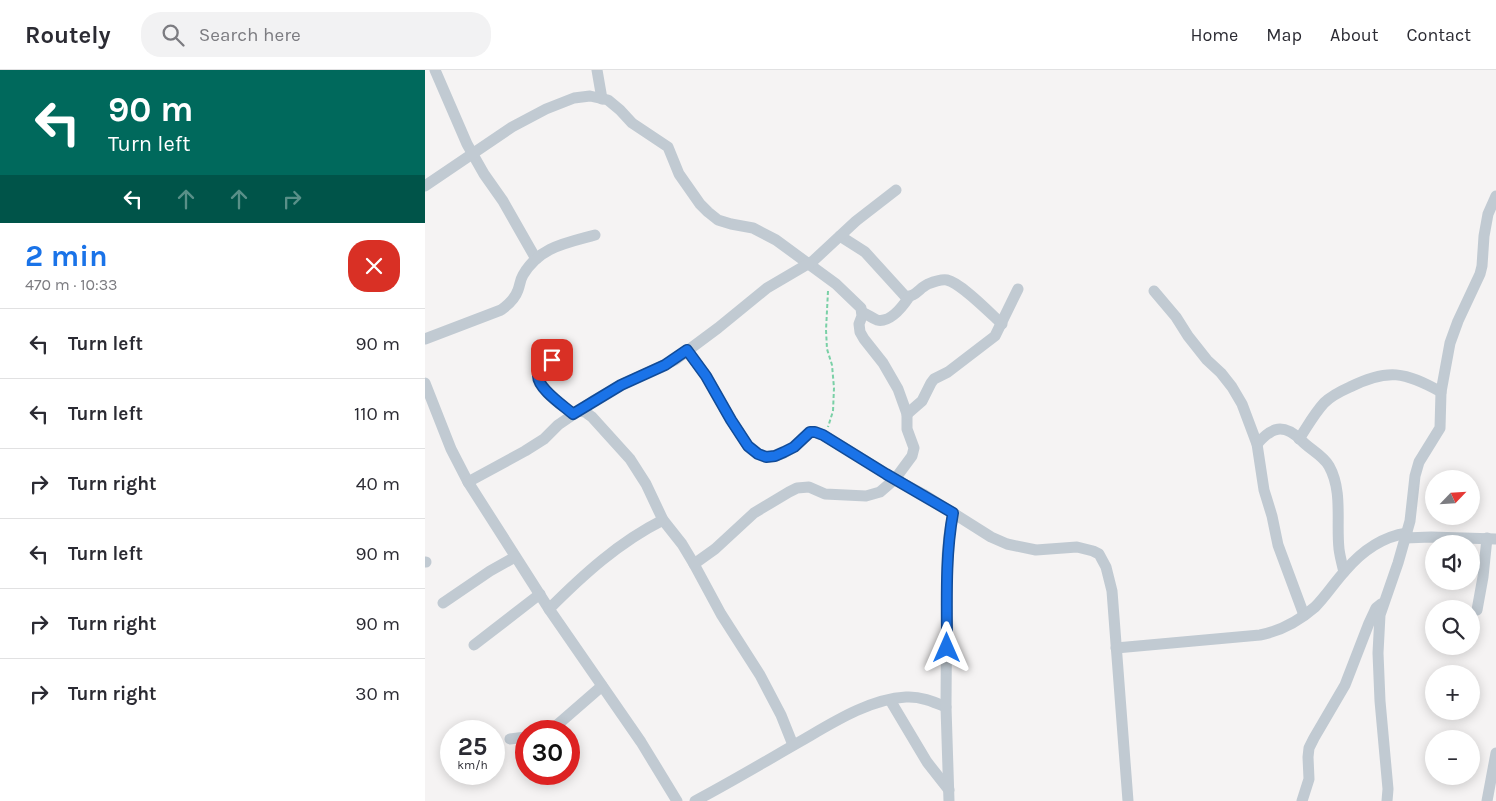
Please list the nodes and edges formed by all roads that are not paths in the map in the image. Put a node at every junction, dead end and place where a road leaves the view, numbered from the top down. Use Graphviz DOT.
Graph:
graph roads {
  1 [pos="435,70"];
  2 [pos="597,70"];
  3 [pos="602,99"];
  4 [pos="473,155"];
  5 [pos="425,186"];
  6 [pos="897,190"];
  7 [pos="1496,196"];
  8 [pos="595,235"];
  9 [pos="840,236"];
  10 [pos="536,259"];
  11 [pos="808,264"];
  12 [pos="1018,289"];
  13 [pos="1154,292"];
  14 [pos="909,297"];
  15 [pos="862,312"];
  16 [pos="1001,324"];
  17 [pos="425,339"];
  18 [pos="687,350"];
  19 [pos="552,360"];
  20 [pos="425,383"];
  21 [pos="1441,392"];
  22 [pos="576,413"];
  23 [pos="907,414"];
  24 [pos="1299,439"];
  25 [pos="1257,444"];
  26 [pos="895,480"];
  27 [pos="468,482"];
  28 [pos="953,513"];
  29 [pos="663,520"];
  30 [pos="1406,536"];
  31 [pos="1492,538"];
  32 [pos="515,557"];
  33 [pos="694,564"];
  34 [pos="1344,572"];
  35 [pos="540,594"];
  36 [pos="1385,598"];
  37 [pos="1479,600"];
  38 [pos="443,603"];
  39 [pos="549,608"];
  40 [pos="1304,615"];
  41 [pos="473,645"];
  42 [pos="1116,648"];
  43 [pos="602,686"];
  44 [pos="889,700"];
  45 [pos="946,707"];
  46 [pos="563,720"];
  47 [pos="515,738"];
  48 [pos="509,739"];
  49 [pos="793,745"];
  50 [pos="1496,753"];
  51 [pos="949,796"];
  52 [pos="677,801"];
  53 [pos="695,801"];
  54 [pos="1128,801"];
  55 [pos="1302,801"];
  56 [pos="1387,801"];
  57 [pos="1487,801"];
  1 -- 4 [label="street"];
  2 -- 3 [label="street"];
  3 -- 4 [label="street"];
  3 -- 11 [label="street"];
  4 -- 5 [label="street"];
  4 -- 10 [label="street"];
  6 -- 9 [label="street"];
  7 -- 21 [label="street"];
  8 -- 10 [label="street"];
  9 -- 11 [label="street"];
  9 -- 14 [label="street"];
  10 -- 17 [label="street"];
  11 -- 15 [label="street"];
  11 -- 18 [label="street"];
  12 -- 16 [label="street"];
  13 -- 25 [label="street"];
  14 -- 15 [label="street"];
  14 -- 16 [label="street"];
  15 -- 23 [label="street"];
  16 -- 23 [label="street"];
  18 -- 22 [label="street"];
  18 -- 26 [label="street"];
  19 -- 22 [label="street"];
  20 -- 27 [label="street"];
  21 -- 24 [label="street"];
  21 -- 30 [label="street"];
  22 -- 27 [label="street"];
  22 -- 29 [label="street"];
  23 -- 26 [label="street"];
  24 -- 25 [label="street"];
  24 -- 34 [label="street"];
  25 -- 40 [label="street"];
  26 -- 28 [label="street"];
  26 -- 33 [label="street"];
  27 -- 32 [label="street"];
  28 -- 42 [label="street"];
  28 -- 45 [label="street"];
  29 -- 33 [label="street"];
  29 -- 39 [label="street"];
  30 -- 31 [label="street"];
  30 -- 34 [label="street"];
  30 -- 36 [label="street"];
  31 -- 37 [label="street"];
  32 -- 35 [label="street"];
  32 -- 38 [label="street"];
  33 -- 49 [label="street"];
  34 -- 40 [label="street"];
  35 -- 39 [label="street"];
  35 -- 41 [label="street"];
  36 -- 55 [label="street"];
  36 -- 56 [label="street"];
  39 -- 43 [label="street"];
  40 -- 42 [label="street"];
  42 -- 54 [label="street"];
  43 -- 46 [label="street"];
  43 -- 52 [label="street"];
  44 -- 45 [label="street"];
  44 -- 49 [label="street"];
  44 -- 51 [label="street"];
  45 -- 51 [label="street"];
  47 -- 48 [label="street"];
  49 -- 53 [label="street"];
  50 -- 57 [label="street"];
}
